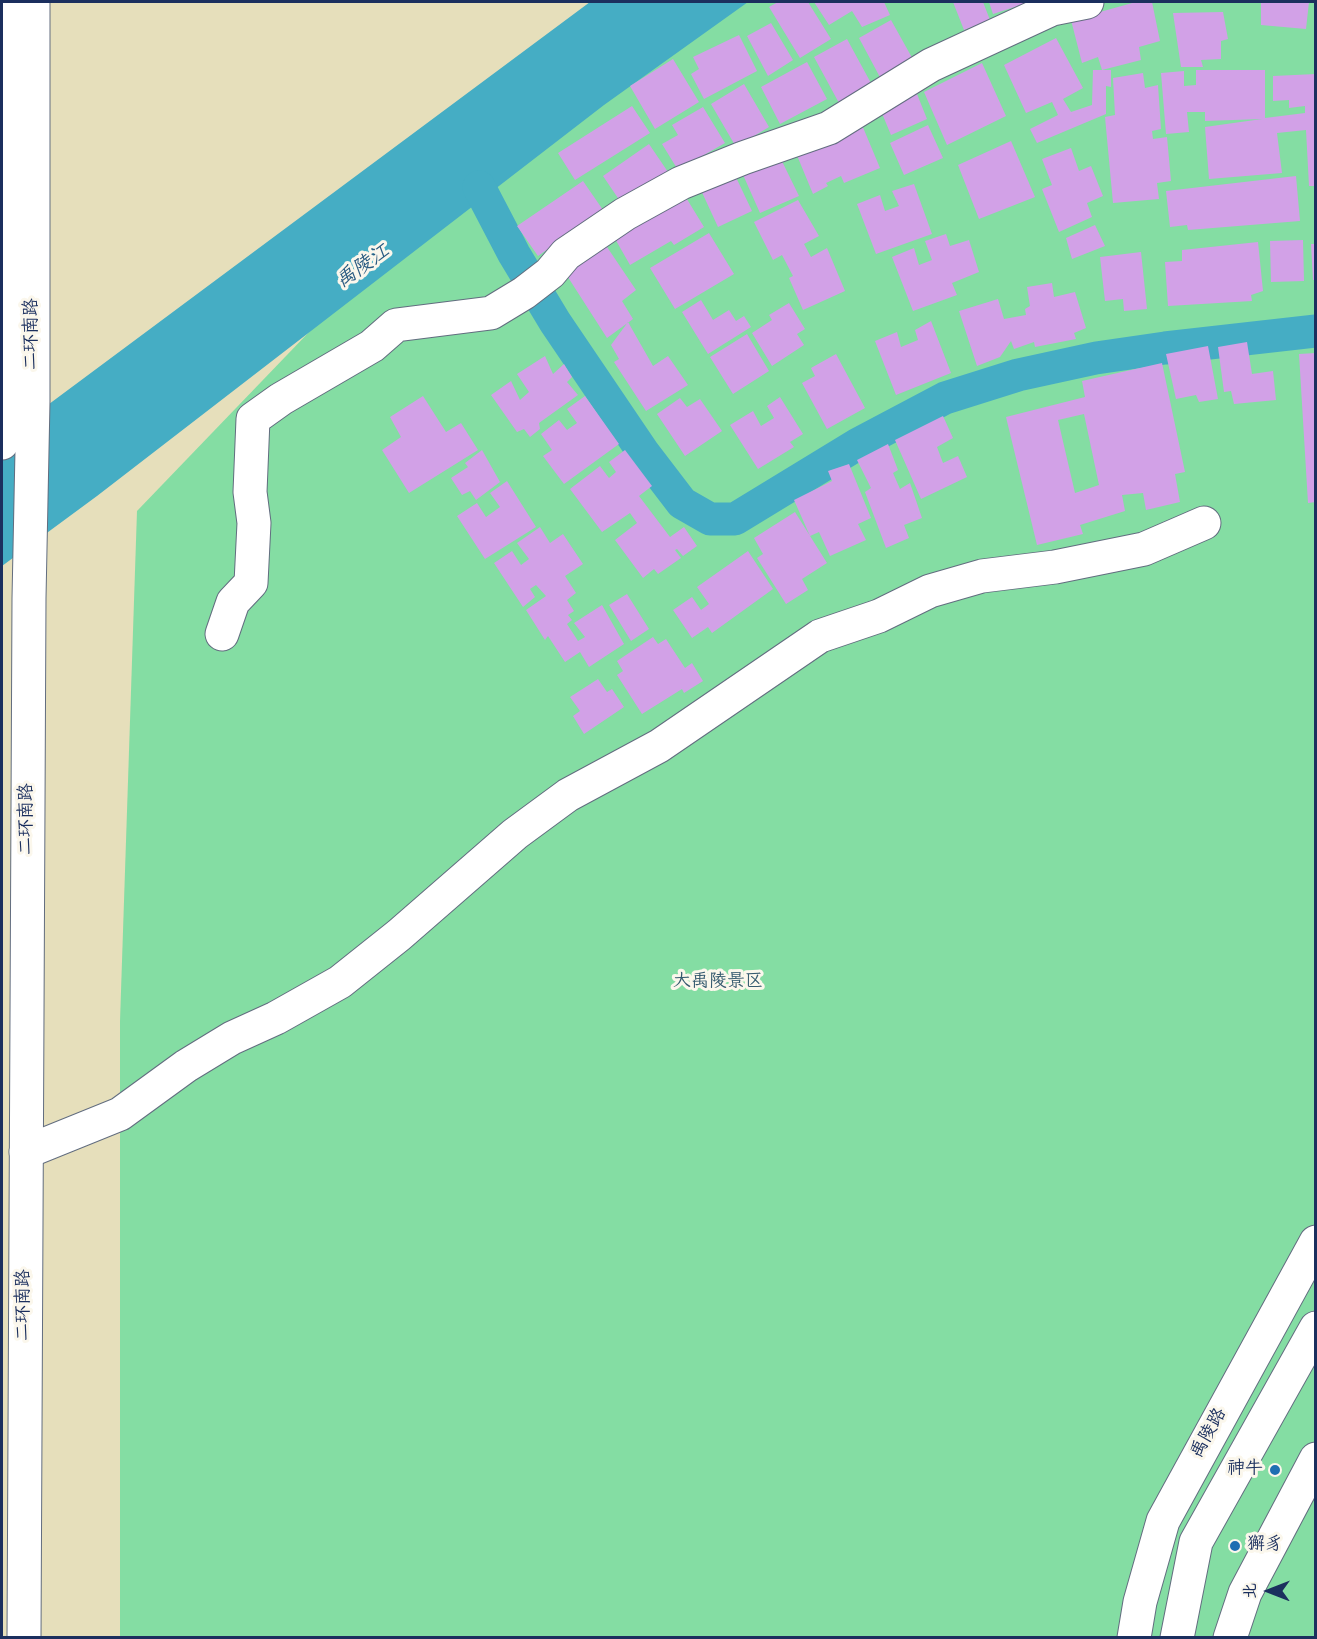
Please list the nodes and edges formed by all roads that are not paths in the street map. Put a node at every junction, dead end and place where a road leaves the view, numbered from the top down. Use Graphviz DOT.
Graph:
graph roads {
  1 [pos="5,2"];
  2 [pos="33,2"];
  3 [pos="1088,2"];
  4 [pos="2,417"];
  5 [pos="2,443"];
  6 [pos="1204,523"];
  7 [pos="222,634"];
  8 [pos="26,1152"];
  9 [pos="1316,1242"];
  10 [pos="1316,1328"];
  11 [pos="1316,1459"];
  12 [pos="24,1638"];
  13 [pos="1134,1638"];
  14 [pos="1177,1638"];
  15 [pos="1230,1638"];
  1 -- 4 [label="main road"];
  2 -- 8 [label="main road, 二环南路"];
  3 -- 7 [label="main road"];
  4 -- 5 [label="main road"];
  6 -- 8 [label="main road"];
  8 -- 12 [label="main road, 二环南路"];
  9 -- 13 [label="main road, 禹陵路"];
  10 -- 14 [label="main road"];
  11 -- 15 [label="main road"];
}
